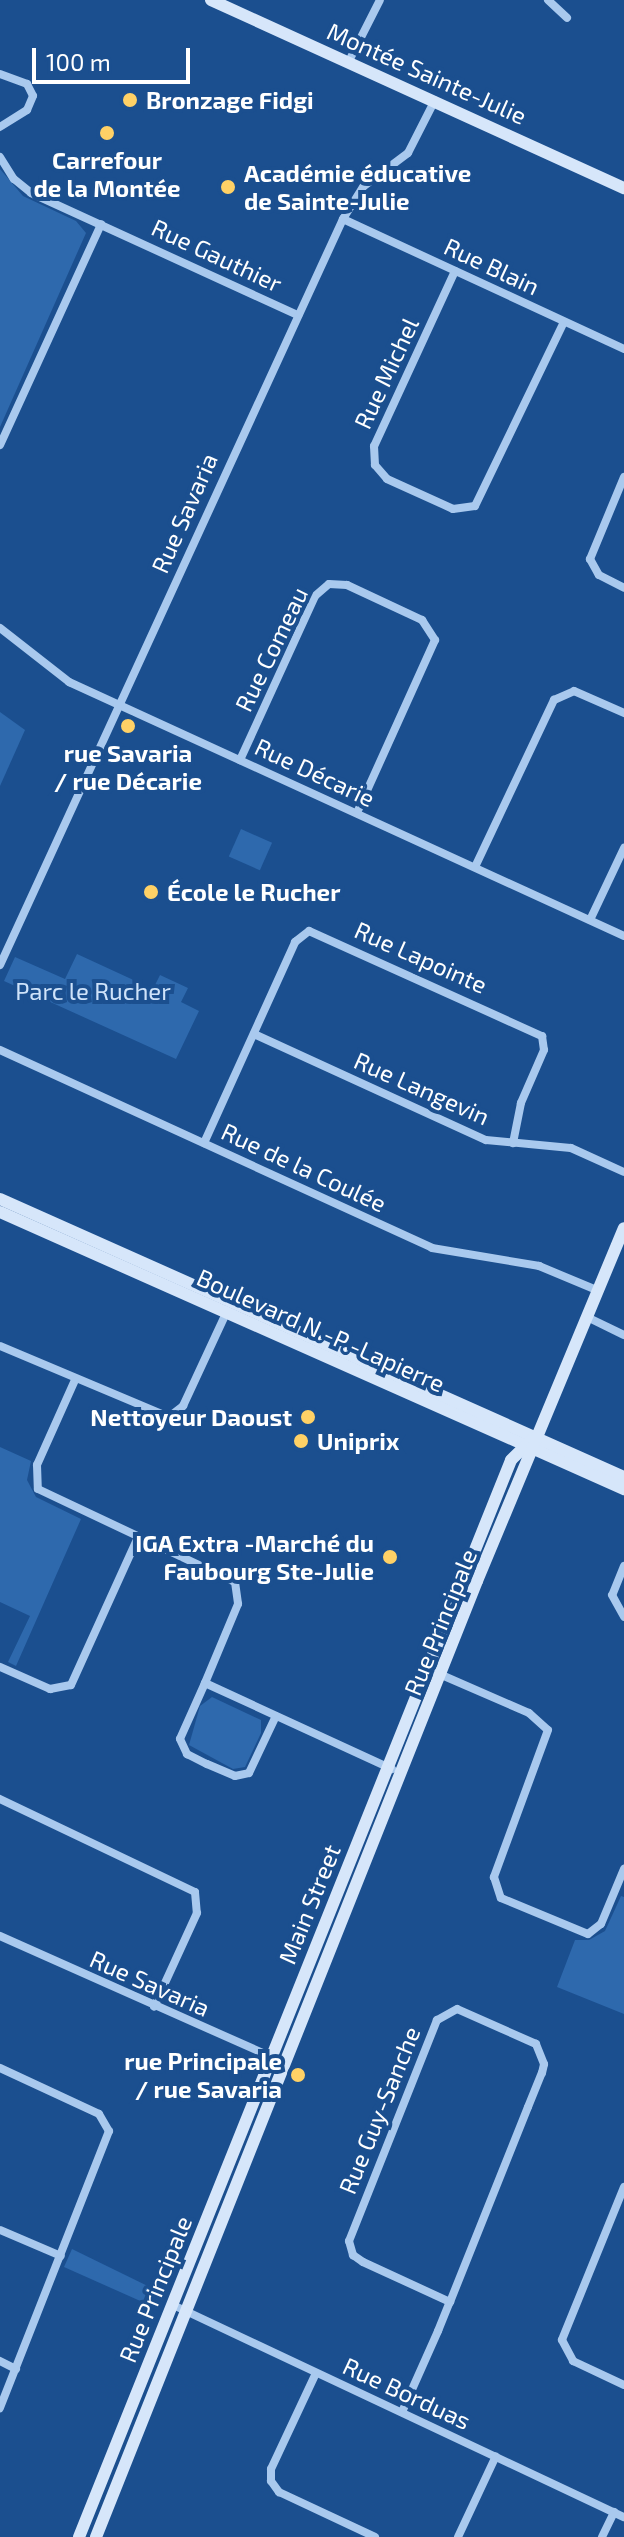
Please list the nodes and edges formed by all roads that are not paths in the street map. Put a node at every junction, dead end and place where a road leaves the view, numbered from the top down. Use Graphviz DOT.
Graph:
graph roads {
  1 [pos="211,0"];
  2 [pos="380,0"];
  3 [pos="548,0"];
  4 [pos="567,18"];
  5 [pos="349,61"];
  6 [pos="0,74"];
  7 [pos="435,99"];
  8 [pos="0,127"];
  9 [pos="0,157"];
  10 [pos="624,188"];
  11 [pos="343,219"];
  12 [pos="101,224"];
  13 [pos="455,271"];
  14 [pos="298,315"];
  15 [pos="564,322"];
  16 [pos="624,349"];
  17 [pos="0,445"];
  18 [pos="624,477"];
  19 [pos="624,588"];
  20 [pos="0,628"];
  21 [pos="120,704"];
  22 [pos="624,713"];
  23 [pos="240,760"];
  24 [pos="357,813"];
  25 [pos="624,848"];
  26 [pos="475,867"];
  27 [pos="590,920"];
  28 [pos="624,936"];
  29 [pos="0,965"];
  30 [pos="254,1034"];
  31 [pos="0,1050"];
  32 [pos="204,1143"];
  33 [pos="513,1143"];
  34 [pos="624,1172"];
  35 [pos="0,1199"];
  36 [pos="0,1212"];
  37 [pos="624,1228"];
  38 [pos="599,1291"];
  39 [pos="229,1307"];
  40 [pos="589,1318"];
  41 [pos="624,1335"];
  42 [pos="0,1346"];
  43 [pos="75,1380"];
  44 [pos="530,1443"];
  45 [pos="624,1477"];
  46 [pos="624,1489"];
  47 [pos="138,1537"];
  48 [pos="624,1566"];
  49 [pos="624,1617"];
  50 [pos="0,1667"];
  51 [pos="429,1670"];
  52 [pos="443,1675"];
  53 [pos="205,1683"];
  54 [pos="276,1716"];
  55 [pos="388,1767"];
  56 [pos="401,1773"];
  57 [pos="0,1799"];
  58 [pos="624,1869"];
  59 [pos="0,1936"];
  60 [pos="154,2007"];
  61 [pos="271,2057"];
  62 [pos="285,2063"];
  63 [pos="0,2068"];
  64 [pos="624,2187"];
  65 [pos="614,2213"];
  66 [pos="624,2217"];
  67 [pos="0,2230"];
  68 [pos="61,2256"];
  69 [pos="450,2302"];
  70 [pos="173,2305"];
  71 [pos="187,2311"];
  72 [pos="0,2361"];
  73 [pos="16,2369"];
  74 [pos="316,2373"];
  75 [pos="624,2385"];
  76 [pos="0,2408"];
  77 [pos="402,2412"];
  78 [pos="496,2456"];
  79 [pos="614,2512"];
  80 [pos="624,2517"];
  81 [pos="79,2537"];
  82 [pos="96,2537"];
  83 [pos="375,2537"];
  84 [pos="458,2537"];
  85 [pos="602,2537"];
  1 -- 5 [label="street, Montée Sainte-Julie"];
  2 -- 5 [label="street"];
  3 -- 4 [label="street"];
  5 -- 7 [label="street, Montée Sainte-Julie"];
  6 -- 8 [label="street"];
  7 -- 10 [label="street, Montée Sainte-Julie"];
  7 -- 11 [label="street, Rue Savaria"];
  9 -- 12 [label="street, Rue Gauthier"];
  11 -- 13 [label="street, Rue Blain"];
  11 -- 14 [label="street, Rue Savaria"];
  12 -- 14 [label="street, Rue Gauthier"];
  12 -- 17 [label="street"];
  13 -- 15 [label="street, Rue Blain"];
  13 -- 15 [label="street, Rue Michel"];
  14 -- 21 [label="street, Rue Savaria"];
  15 -- 16 [label="street, Rue Blain"];
  18 -- 19 [label="street"];
  20 -- 21 [label="street, Rue Décarie"];
  21 -- 23 [label="street, Rue Décarie"];
  21 -- 29 [label="street, Rue Savaria"];
  22 -- 26 [label="street"];
  23 -- 24 [label="street, Rue Décarie"];
  23 -- 24 [label="street, Rue Comeau"];
  24 -- 26 [label="street, Rue Décarie"];
  25 -- 27 [label="street"];
  26 -- 27 [label="street, Rue Décarie"];
  27 -- 28 [label="street, Rue Décarie"];
  30 -- 32 [label="street, Rue Lapointe"];
  30 -- 33 [label="street, Rue Langevin"];
  30 -- 33 [label="street, Rue Lapointe"];
  31 -- 32 [label="street, Rue de la Coulée"];
  32 -- 38 [label="street, Rue de la Coulée"];
  33 -- 34 [label="street, Rue Langevin"];
  35 -- 39 [label="street, Boulevard N.-P.-Lapierre"];
  36 -- 39 [label="street, Boulevard N.-P.-Lapierre"];
  37 -- 38 [label="street"];
  38 -- 40 [label="street, Rue Principale"];
  39 -- 43 [label="street"];
  39 -- 44 [label="street, Boulevard N.-P.-Lapierre"];
  40 -- 41 [label="street"];
  40 -- 44 [label="street, Rue Principale"];
  42 -- 43 [label="street"];
  43 -- 47 [label="street"];
  44 -- 45 [label="street, Boulevard N.-P.-Lapierre"];
  44 -- 46 [label="street, Boulevard N.-P.-Lapierre"];
  44 -- 51 [label="street, Rue Principale"];
  44 -- 52 [label="street, Rue Principale"];
  47 -- 50 [label="street"];
  47 -- 53 [label="street"];
  48 -- 49 [label="street"];
  51 -- 52 [label="street"];
  51 -- 55 [label="street, Rue Principale"];
  52 -- 56 [label="street, Rue Principale"];
  52 -- 58 [label="street"];
  53 -- 54 [label="street"];
  53 -- 54 [label="street"];
  54 -- 55 [label="street"];
  55 -- 56 [label="street"];
  55 -- 61 [label="street, Main Street"];
  56 -- 62 [label="street, Main Street"];
  57 -- 60 [label="street"];
  59 -- 60 [label="street, Rue Savaria"];
  60 -- 61 [label="street, Rue Savaria"];
  61 -- 62 [label="street, Rue Savaria"];
  61 -- 70 [label="street, Rue Principale"];
  62 -- 71 [label="street, Rue Principale"];
  63 -- 68 [label="street"];
  64 -- 65 [label="street"];
  65 -- 66 [label="street"];
  65 -- 75 [label="street"];
  67 -- 68 [label="street"];
  68 -- 73 [label="street"];
  69 -- 69 [label="street, Rue Guy-Sanche"];
  69 -- 77 [label="street, Rue Guy-Sanche"];
  70 -- 71 [label="street, Rue Borduas"];
  70 -- 81 [label="street, Rue Principale"];
  71 -- 74 [label="street, Rue Borduas"];
  71 -- 82 [label="street, Rue Principale"];
  72 -- 73 [label="street"];
  73 -- 76 [label="street"];
  74 -- 77 [label="street, Rue Borduas"];
  74 -- 83 [label="street"];
  77 -- 78 [label="street, Rue Borduas"];
  78 -- 79 [label="street, Rue Borduas"];
  78 -- 84 [label="street"];
  79 -- 80 [label="street, Rue Borduas"];
  79 -- 85 [label="street"];
}
